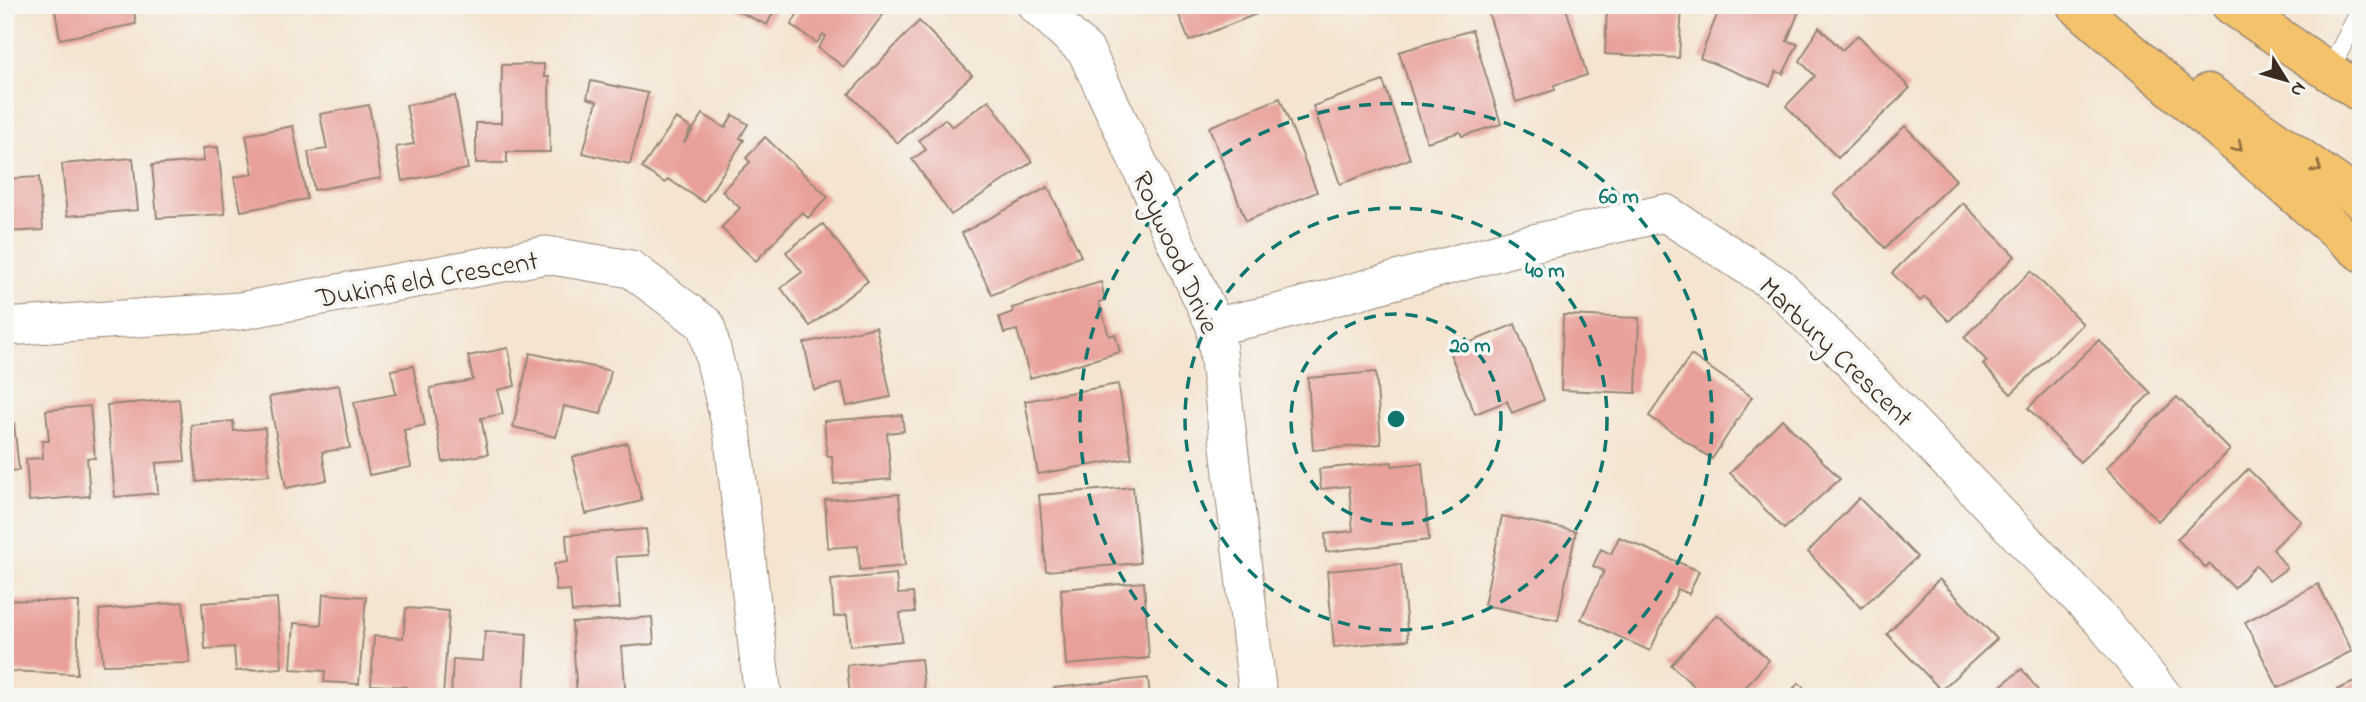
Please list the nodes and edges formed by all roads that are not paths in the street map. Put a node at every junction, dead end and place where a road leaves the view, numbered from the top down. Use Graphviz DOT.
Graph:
graph roads {
  1 [pos="1036,5"];
  2 [pos="2077,5"];
  3 [pos="2231,5"];
  4 [pos="2361,9"];
  5 [pos="2329,71"];
  6 [pos="2361,93"];
  7 [pos="2361,200"];
  8 [pos="2361,253"];
  9 [pos="1215,326"];
  10 [pos="5,327"];
  11 [pos="763,697"];
  12 [pos="1258,697"];
  13 [pos="2164,697"];
  1 -- 9 [label="street, Roywood Drive"];
  2 -- 7 [label="highway, one-way"];
  2 -- 8 [label="highway, one-way"];
  3 -- 5 [label="highway"];
  4 -- 5 [label="lane"];
  5 -- 6 [label="highway"];
  9 -- 12 [label="street, Roywood Drive"];
  9 -- 13 [label="street, Marbury Crescent"];
  10 -- 11 [label="street, Dukinfield Crescent"];
}
